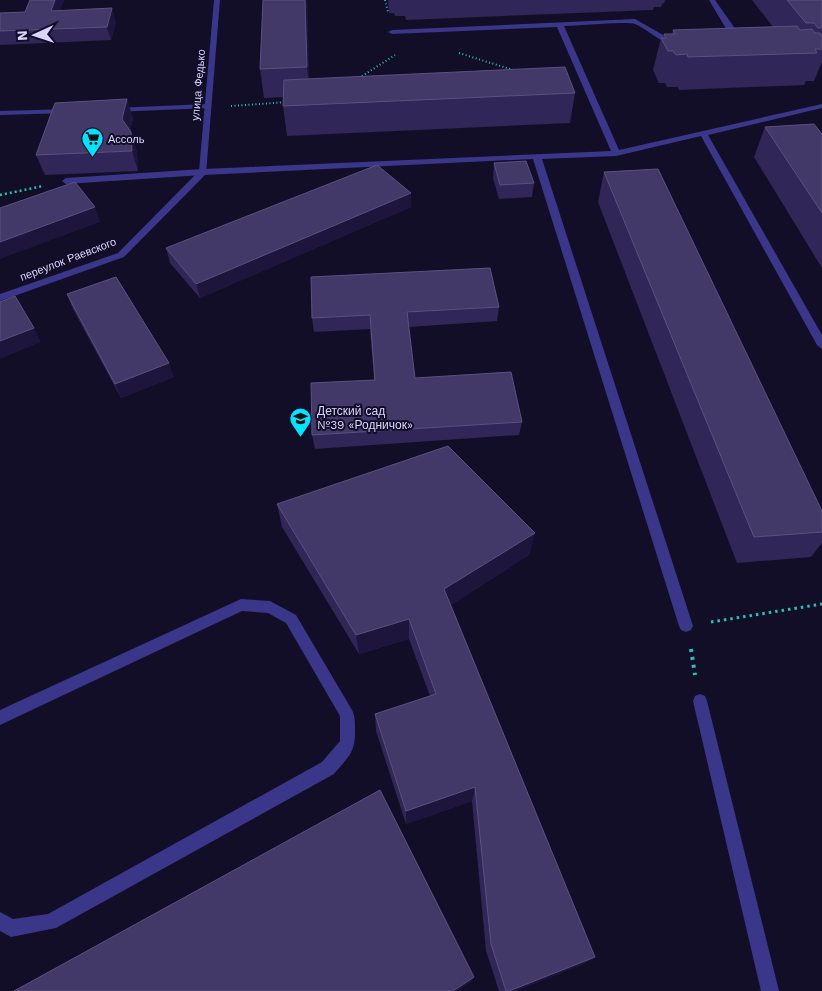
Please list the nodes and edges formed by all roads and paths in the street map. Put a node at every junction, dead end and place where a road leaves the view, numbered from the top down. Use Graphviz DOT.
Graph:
graph roads {
  1 [pos="217,0"];
  2 [pos="385,0"];
  3 [pos="712,0"];
  4 [pos="559,24"];
  5 [pos="392,32"];
  6 [pos="730,40"];
  7 [pos="690,41"];
  8 [pos="458,53"];
  9 [pos="514,71"];
  10 [pos="354,81"];
  11 [pos="292,102"];
  12 [pos="208,106"];
  13 [pos="234,106"];
  14 [pos="822,106"];
  15 [pos="79,110"];
  16 [pos="99,110"];
  17 [pos="0,113"];
  18 [pos="704,133"];
  19 [pos="616,153"];
  20 [pos="537,157"];
  21 [pos="203,172"];
  22 [pos="66,181"];
  23 [pos="0,195"];
  24 [pos="0,298"];
  25 [pos="822,345"];
  26 [pos="822,604"];
  27 [pos="686,626"];
  28 [pos="700,700"];
  29 [pos="0,718"];
  30 [pos="0,921"];
  31 [pos="770,991"];
  1 -- 12 [label="street, улица Федько"];
  2 -- 5 [label="path"];
  3 -- 6 [label="street"];
  4 -- 5 [label="street"];
  4 -- 7 [label="street"];
  4 -- 19 [label="street"];
  5 -- 10 [label="path"];
  8 -- 9 [label="path"];
  11 -- 13 [label="path"];
  12 -- 16 [label="street"];
  12 -- 21 [label="street, улица Федько"];
  14 -- 18 [label="street"];
  15 -- 17 [label="street"];
  18 -- 19 [label="street"];
  18 -- 25 [label="street"];
  19 -- 20 [label="street"];
  20 -- 21 [label="street"];
  20 -- 27 [label="street"];
  21 -- 22 [label="street"];
  21 -- 24 [label="street, переулок Раевского"];
  22 -- 23 [label="path"];
  26 -- 27 [label="path"];
  27 -- 28 [label="path"];
  28 -- 31 [label="street"];
  29 -- 30 [label="street"];
}
